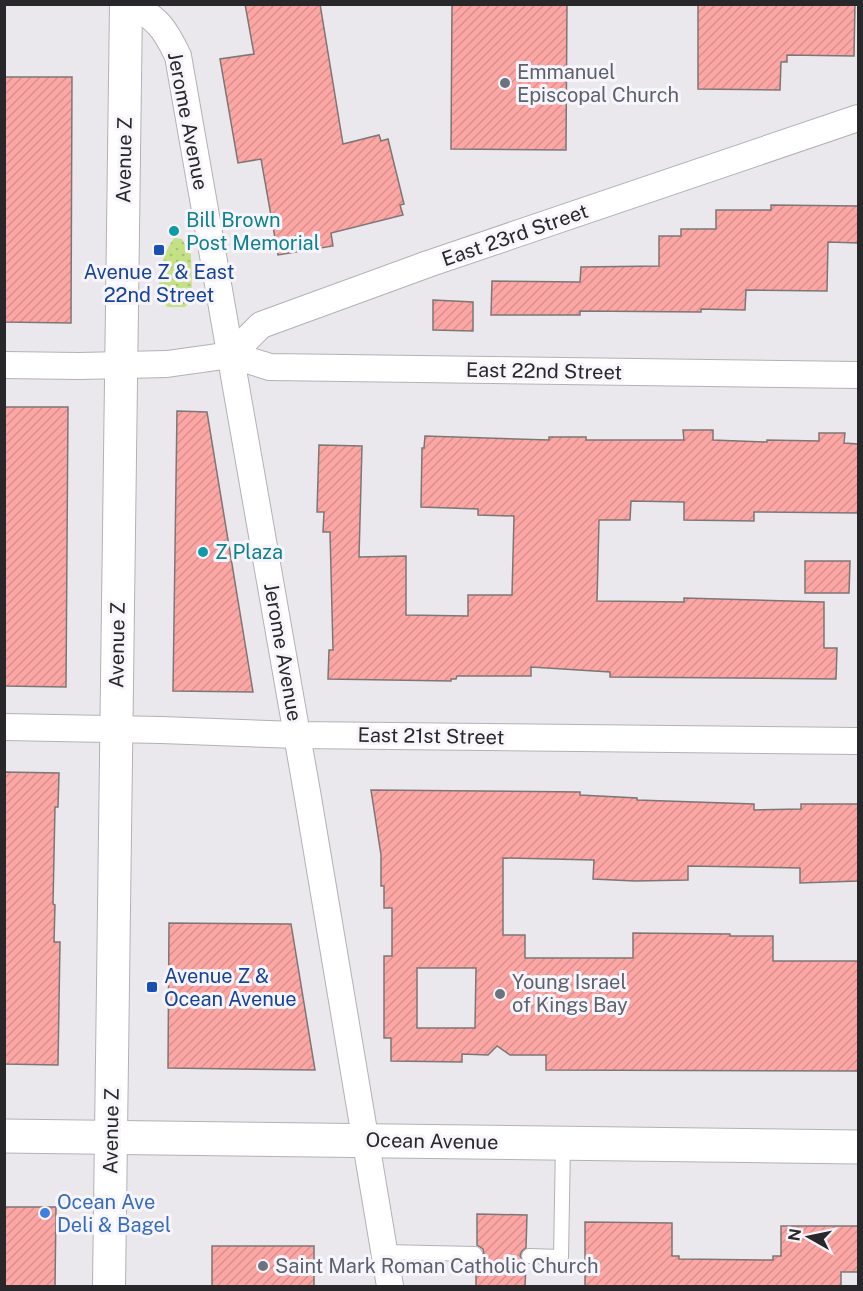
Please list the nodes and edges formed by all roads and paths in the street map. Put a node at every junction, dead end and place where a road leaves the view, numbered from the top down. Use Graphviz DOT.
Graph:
graph roads {
  1 [pos="128,4"];
  2 [pos="858,118"];
  3 [pos="231,355"];
  4 [pos="4,365"];
  5 [pos="121,365"];
  6 [pos="858,375"];
  7 [pos="4,727"];
  8 [pos="116,730"];
  9 [pos="297,735"];
  10 [pos="858,741"];
  11 [pos="4,1136"];
  12 [pos="111,1137"];
  13 [pos="364,1140"];
  14 [pos="563,1143"];
  15 [pos="858,1147"];
  16 [pos="384,1252"];
  17 [pos="476,1254"];
  18 [pos="529,1256"];
  19 [pos="109,1287"];
  20 [pos="390,1287"];
  1 -- 3 [label="street, Jerome Avenue"];
  1 -- 5 [label="street, Avenue Z"];
  2 -- 3 [label="street, East 23rd Street"];
  3 -- 5 [label="street"];
  3 -- 6 [label="street, East 22nd Street"];
  3 -- 9 [label="street, Jerome Avenue"];
  4 -- 5 [label="street"];
  5 -- 8 [label="street, Avenue Z"];
  7 -- 8 [label="street, East 21st Street"];
  8 -- 9 [label="street, East 21st Street"];
  8 -- 12 [label="street, Avenue Z"];
  9 -- 10 [label="street, East 21st Street"];
  9 -- 13 [label="street, Jerome Avenue"];
  11 -- 12 [label="main road, Ocean Avenue"];
  12 -- 13 [label="main road, Ocean Avenue"];
  12 -- 19 [label="street, Avenue Z"];
  13 -- 14 [label="main road, Ocean Avenue"];
  13 -- 16 [label="street, Jerome Avenue"];
  14 -- 15 [label="main road, Ocean Avenue"];
  14 -- 18 [label="lane"];
  16 -- 17 [label="lane"];
  16 -- 20 [label="street, Jerome Avenue"];
}
